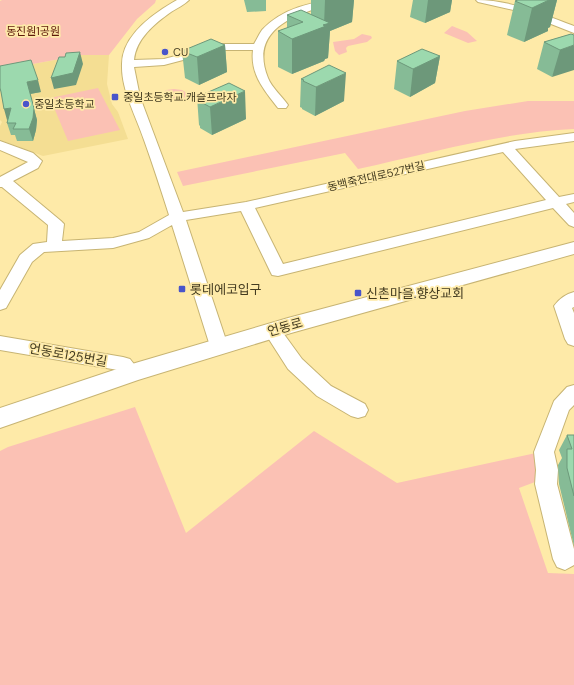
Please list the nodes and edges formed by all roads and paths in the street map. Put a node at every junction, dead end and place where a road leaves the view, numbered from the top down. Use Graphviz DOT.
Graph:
graph roads {
  1 [pos="184,0"];
  2 [pos="337,0"];
  3 [pos="481,0"];
  4 [pos="574,30"];
  5 [pos="258,47"];
  6 [pos="127,64"];
  7 [pos="282,104"];
  8 [pos="574,137"];
  9 [pos="0,145"];
  10 [pos="506,147"];
  11 [pos="2,182"];
  12 [pos="574,198"];
  13 [pos="555,202"];
  14 [pos="246,206"];
  15 [pos="178,217"];
  16 [pos="574,222"];
  17 [pos="54,246"];
  18 [pos="573,250"];
  19 [pos="574,298"];
  20 [pos="0,304"];
  21 [pos="272,330"];
  22 [pos="574,339"];
  23 [pos="0,343"];
  24 [pos="219,346"];
  25 [pos="132,373"];
  26 [pos="574,392"];
  27 [pos="358,410"];
  28 [pos="0,418"];
  29 [pos="565,558"];
  1 -- 6 [label="street"];
  2 -- 5 [label="street"];
  3 -- 4 [label="street"];
  5 -- 6 [label="street"];
  5 -- 7 [label="street"];
  6 -- 15 [label="street"];
  8 -- 10 [label="street, 동백죽전대로527번길"];
  9 -- 11 [label="street"];
  10 -- 13 [label="street"];
  10 -- 14 [label="street, 동백죽전대로527번길"];
  11 -- 17 [label="street"];
  12 -- 13 [label="street"];
  13 -- 14 [label="street"];
  13 -- 16 [label="street"];
  14 -- 15 [label="street, 동백죽전대로527번길"];
  15 -- 17 [label="street"];
  15 -- 24 [label="street"];
  17 -- 20 [label="street"];
  18 -- 21 [label="main road, 언동로"];
  19 -- 22 [label="street"];
  21 -- 24 [label="main road, 언동로"];
  21 -- 27 [label="street"];
  23 -- 25 [label="street, 언동로125번길"];
  24 -- 25 [label="main road, 언동로"];
  25 -- 28 [label="main road, 언동로"];
  26 -- 29 [label="street"];
}
